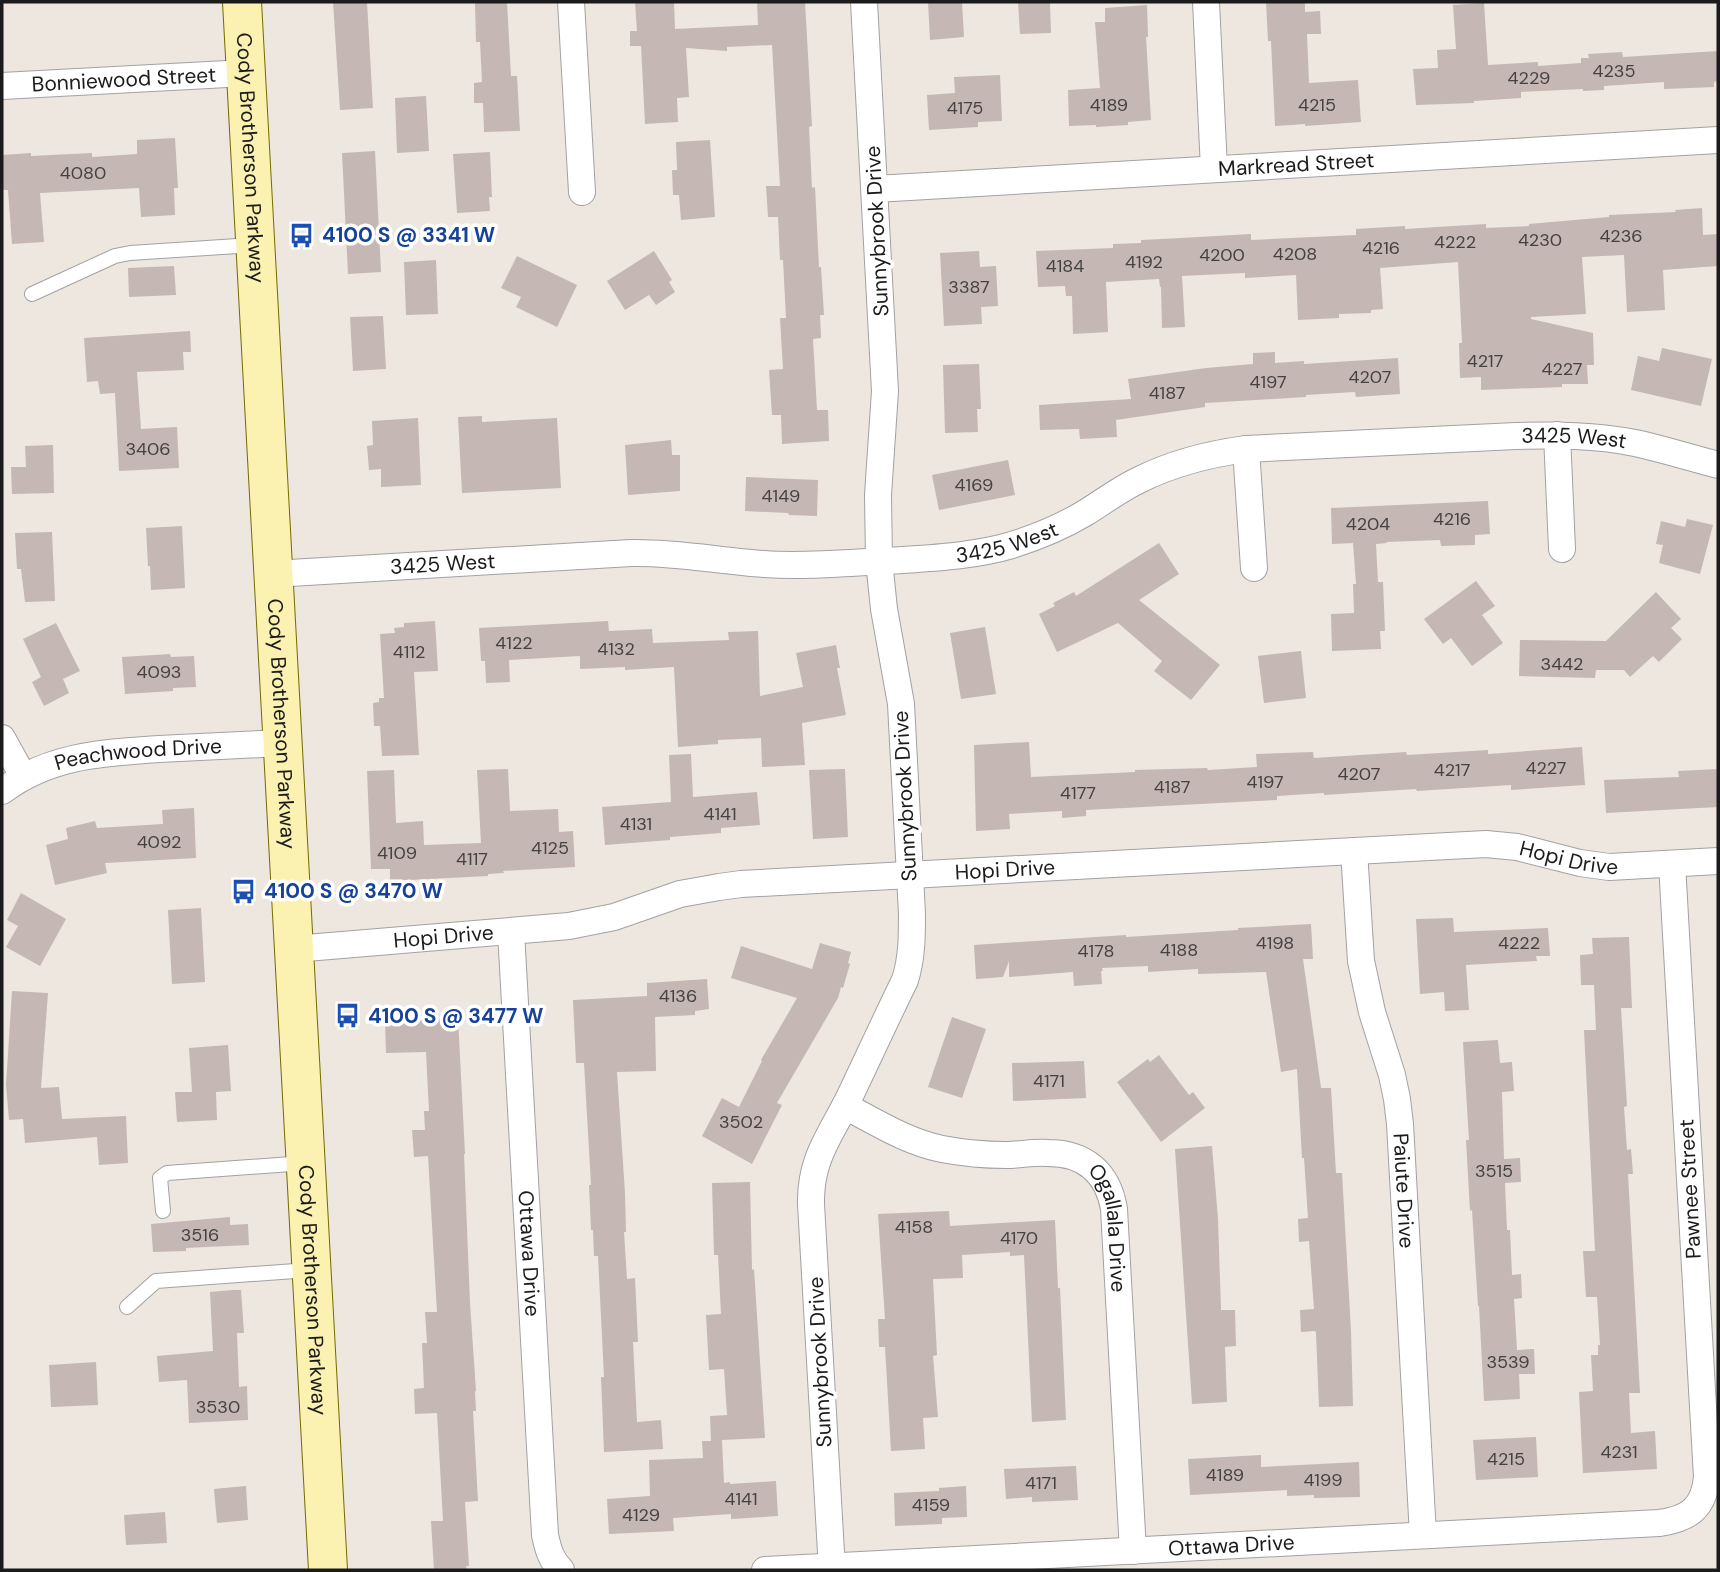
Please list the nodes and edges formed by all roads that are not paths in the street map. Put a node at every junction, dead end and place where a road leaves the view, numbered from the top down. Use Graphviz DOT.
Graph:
graph roads {
  1 [pos="242,2"];
  2 [pos="571,2"];
  3 [pos="864,2"];
  4 [pos="1206,2"];
  5 [pos="246,73"];
  6 [pos="2,86"];
  7 [pos="1718,140"];
  8 [pos="1214,169"];
  9 [pos="874,189"];
  10 [pos="582,192"];
  11 [pos="254,245"];
  12 [pos="32,294"];
  13 [pos="1557,435"];
  14 [pos="1246,449"];
  15 [pos="1718,465"];
  16 [pos="1562,549"];
  17 [pos="879,561"];
  18 [pos="1254,568"];
  19 [pos="273,574"];
  20 [pos="2,738"];
  21 [pos="282,743"];
  22 [pos="12,784"];
  23 [pos="1354,851"];
  24 [pos="1718,861"];
  25 [pos="1672,864"];
  26 [pos="910,876"];
  27 [pos="511,932"];
  28 [pos="295,948"];
  29 [pos="845,1106"];
  30 [pos="305,1163"];
  31 [pos="163,1211"];
  32 [pos="310,1270"];
  33 [pos="127,1307"];
  34 [pos="1694,1510"];
  35 [pos="1423,1535"];
  36 [pos="1133,1551"];
  37 [pos="832,1569"];
  38 [pos="328,1570"];
  39 [pos="561,1570"];
  40 [pos="765,1570"];
  1 -- 5 [label="main road, Cody Brotherson Parkway"];
  2 -- 10 [label="street"];
  3 -- 9 [label="street, Sunnybrook Drive"];
  4 -- 8 [label="street"];
  5 -- 6 [label="street, Bonniewood Street"];
  5 -- 11 [label="main road, Cody Brotherson Parkway"];
  7 -- 8 [label="street, Markread Street"];
  8 -- 9 [label="street, Markread Street"];
  9 -- 17 [label="street, Sunnybrook Drive"];
  11 -- 12 [label="lane"];
  11 -- 19 [label="main road, Cody Brotherson Parkway"];
  13 -- 14 [label="street, 3425 West"];
  13 -- 15 [label="street, 3425 West"];
  13 -- 16 [label="street"];
  14 -- 17 [label="street, 3425 West"];
  14 -- 18 [label="street"];
  17 -- 19 [label="street, 3425 West"];
  17 -- 26 [label="street, Sunnybrook Drive"];
  19 -- 21 [label="main road, Cody Brotherson Parkway"];
  20 -- 22 [label="street"];
  21 -- 22 [label="street, Peachwood Drive"];
  21 -- 28 [label="main road, Cody Brotherson Parkway"];
  23 -- 25 [label="street, Hopi Drive"];
  23 -- 26 [label="street, Hopi Drive"];
  23 -- 35 [label="street, Paiute Drive"];
  24 -- 25 [label="street, Hopi Drive"];
  25 -- 34 [label="street, Pawnee Street"];
  26 -- 27 [label="street, Hopi Drive"];
  26 -- 29 [label="street, Sunnybrook Drive"];
  27 -- 28 [label="street, Hopi Drive"];
  27 -- 39 [label="street, Ottawa Drive"];
  28 -- 30 [label="main road, Cody Brotherson Parkway"];
  29 -- 36 [label="street, Ogallala Drive"];
  29 -- 37 [label="street, Sunnybrook Drive"];
  30 -- 31 [label="lane"];
  30 -- 32 [label="main road, Cody Brotherson Parkway"];
  32 -- 33 [label="lane"];
  32 -- 38 [label="main road, Cody Brotherson Parkway"];
  34 -- 35 [label="street, Ottawa Drive"];
  35 -- 36 [label="street, Ottawa Drive"];
  36 -- 37 [label="street, Ottawa Drive"];
  37 -- 40 [label="street, Ottawa Drive"];
}
